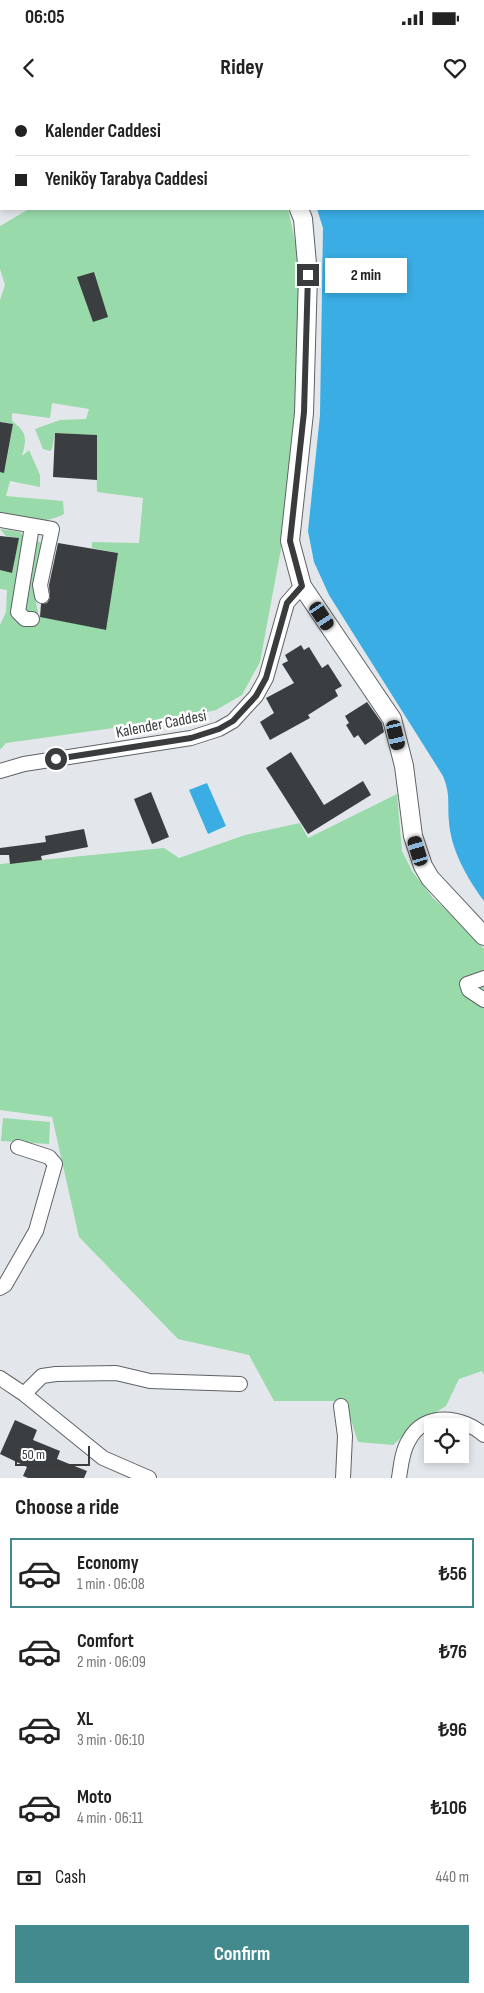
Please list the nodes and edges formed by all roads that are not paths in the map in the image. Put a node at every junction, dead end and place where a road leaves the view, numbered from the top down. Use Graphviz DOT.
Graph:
graph roads {
  1 [pos="299,210"];
  2 [pos="0,520"];
  3 [pos="32,526"];
  4 [pos="302,586"];
  5 [pos="42,596"];
  6 [pos="32,619"];
  7 [pos="0,771"];
  8 [pos="484,936"];
  9 [pos="484,978"];
  10 [pos="484,1000"];
  11 [pos="18,1147"];
  12 [pos="0,1288"];
  13 [pos="0,1378"];
  14 [pos="240,1384"];
  15 [pos="24,1394"];
  16 [pos="341,1406"];
  17 [pos="484,1435"];
  18 [pos="149,1478"];
  19 [pos="343,1478"];
  20 [pos="399,1478"];
  1 -- 4 [label="main road"];
  2 -- 3 [label="street"];
  3 -- 5 [label="street"];
  3 -- 6 [label="street"];
  4 -- 7 [label="street, Kalender Caddesi"];
  4 -- 8 [label="main road"];
  9 -- 10 [label="street"];
  11 -- 12 [label="street"];
  13 -- 15 [label="street"];
  14 -- 15 [label="street"];
  15 -- 18 [label="street"];
  16 -- 19 [label="street"];
  17 -- 20 [label="street"];
}
